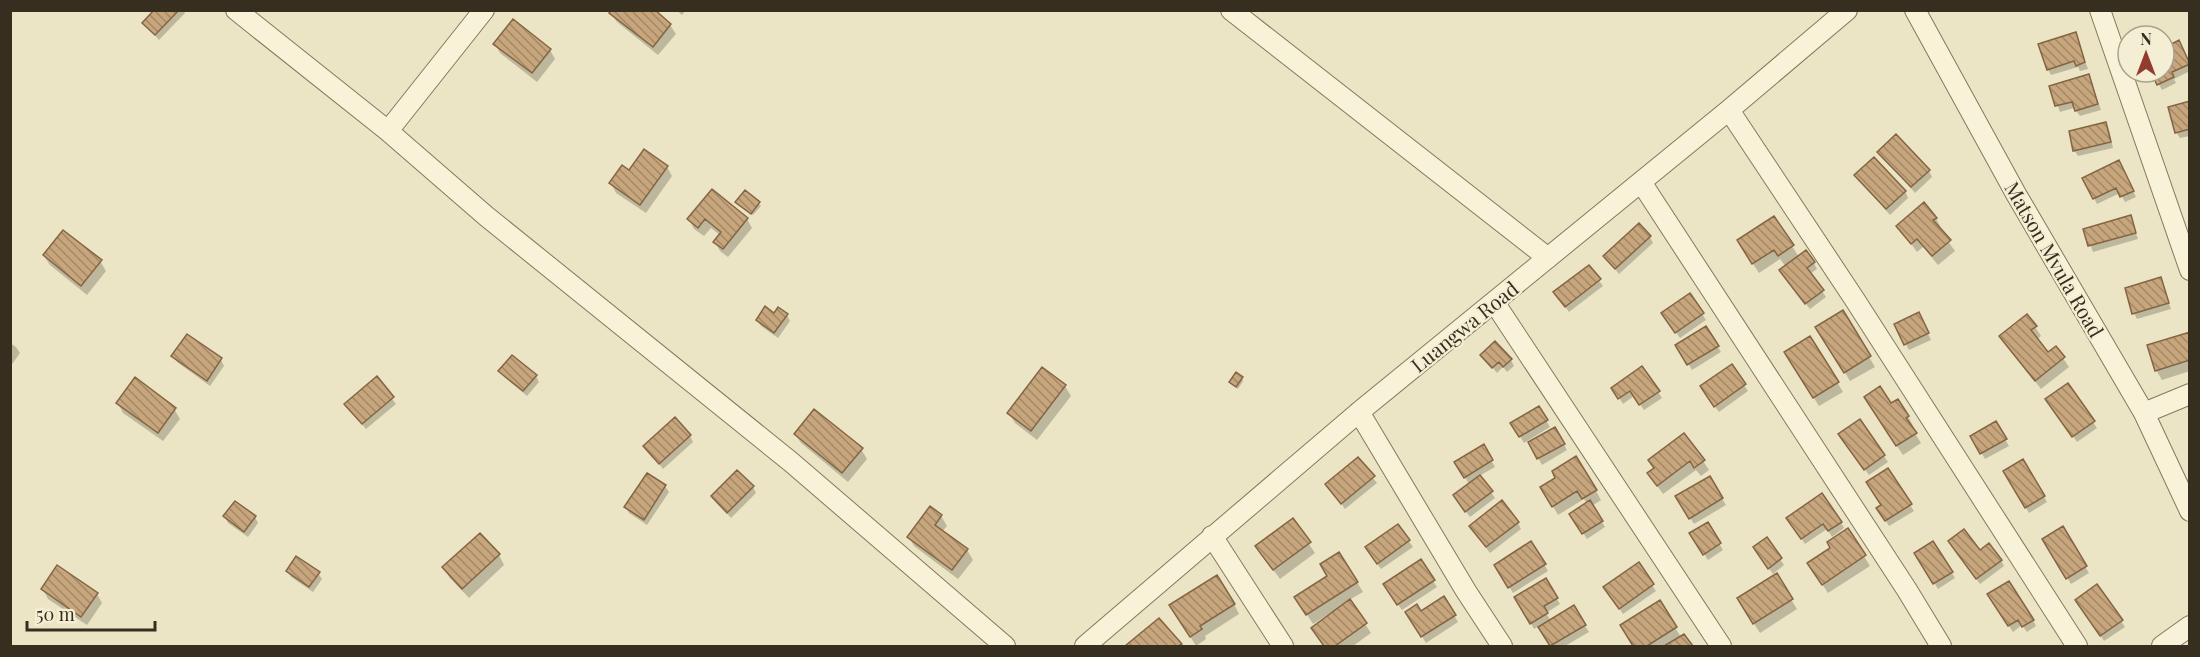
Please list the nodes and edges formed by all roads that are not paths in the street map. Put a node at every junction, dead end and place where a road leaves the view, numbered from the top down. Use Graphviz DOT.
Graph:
graph roads {
  1 [pos="236,10"];
  2 [pos="484,10"];
  3 [pos="1231,10"];
  4 [pos="1847,10"];
  5 [pos="1915,10"];
  6 [pos="2100,10"];
  7 [pos="1729,110"];
  8 [pos="388,131"];
  9 [pos="1641,182"];
  10 [pos="1548,258"];
  11 [pos="2190,270"];
  12 [pos="1494,302"];
  13 [pos="2190,394"];
  14 [pos="1359,412"];
  15 [pos="2144,413"];
  16 [pos="2190,511"];
  17 [pos="1212,537"];
  18 [pos="2190,626"];
  19 [pos="1005,646"];
  20 [pos="1085,646"];
  21 [pos="1283,646"];
  22 [pos="1502,646"];
  23 [pos="1721,646"];
  24 [pos="1941,646"];
  25 [pos="2077,646"];
  26 [pos="2162,646"];
  1 -- 8 [label="street"];
  2 -- 8 [label="street"];
  3 -- 10 [label="street"];
  4 -- 7 [label="street, Luangwa Road"];
  5 -- 15 [label="street, Matson Mvula Road"];
  6 -- 11 [label="street"];
  7 -- 9 [label="street, Luangwa Road"];
  7 -- 25 [label="street"];
  8 -- 19 [label="street"];
  9 -- 10 [label="street, Luangwa Road"];
  9 -- 24 [label="street"];
  10 -- 12 [label="street, Luangwa Road"];
  12 -- 14 [label="street, Luangwa Road"];
  12 -- 23 [label="street"];
  13 -- 15 [label="street"];
  14 -- 17 [label="street, Luangwa Road"];
  14 -- 22 [label="street"];
  15 -- 16 [label="street, Matson Mvula Road"];
  17 -- 20 [label="street, Luangwa Road"];
  17 -- 21 [label="street"];
  18 -- 26 [label="street"];
}
